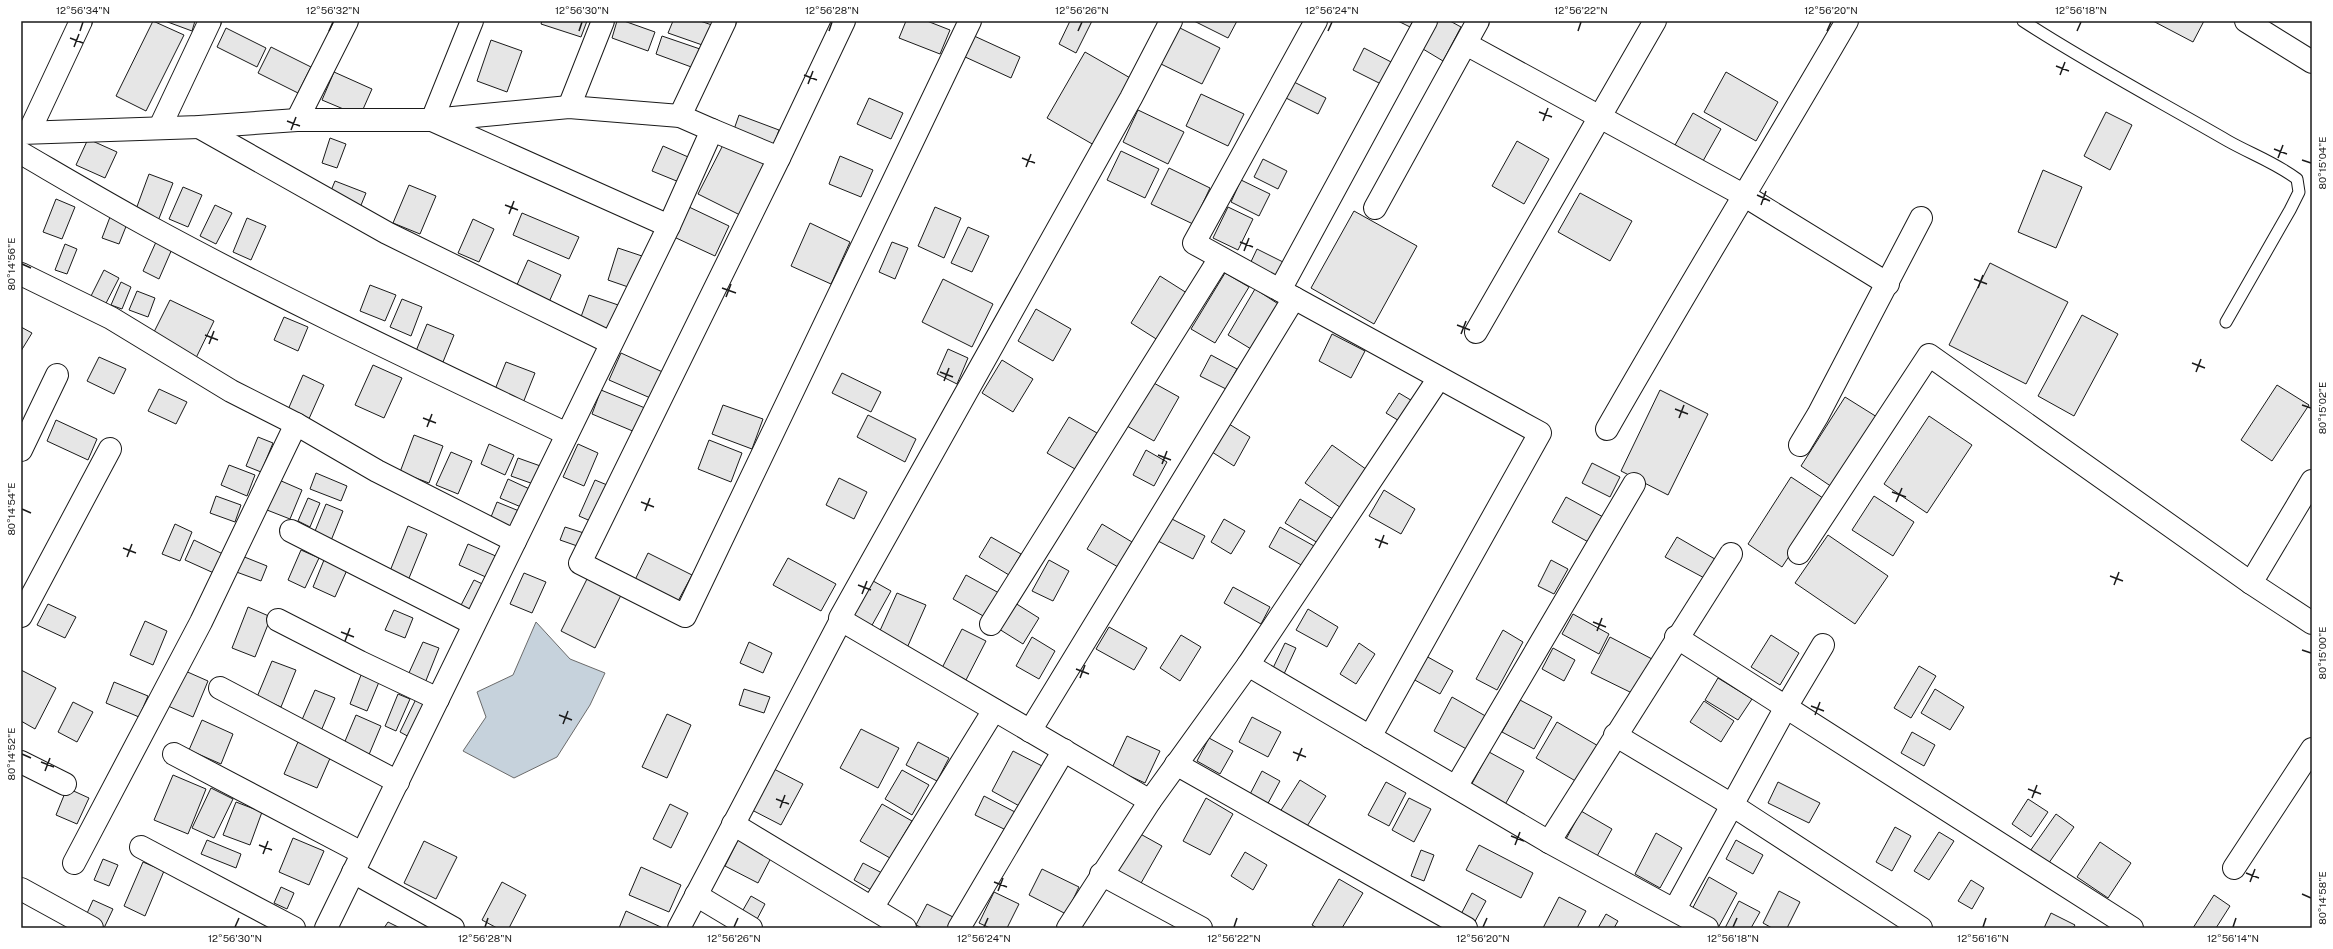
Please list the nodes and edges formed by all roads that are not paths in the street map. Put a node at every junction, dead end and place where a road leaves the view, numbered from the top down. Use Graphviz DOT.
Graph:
graph roads {
  1 [pos="81,21"];
  2 [pos="210,21"];
  3 [pos="347,21"];
  4 [pos="472,21"];
  5 [pos="603,21"];
  6 [pos="725,21"];
  7 [pos="844,21"];
  8 [pos="970,21"];
  9 [pos="1171,21"];
  10 [pos="1316,21"];
  11 [pos="1426,21"];
  12 [pos="1478,21"];
  13 [pos="1655,21"];
  14 [pos="1847,21"];
  15 [pos="2023,21"];
  16 [pos="2246,21"];
  17 [pos="1466,44"];
  18 [pos="2312,62"];
  19 [pos="569,107"];
  20 [pos="680,116"];
  21 [pos="1599,118"];
  22 [pos="297,120"];
  23 [pos="432,120"];
  24 [pos="160,127"];
  25 [pos="199,127"];
  26 [pos="712,130"];
  27 [pos="25,133"];
  28 [pos="21,153"];
  29 [pos="779,158"];
  30 [pos="1745,196"];
  31 [pos="1375,208"];
  32 [pos="1921,218"];
  33 [pos="668,226"];
  34 [pos="1220,258"];
  35 [pos="21,274"];
  36 [pos="1888,284"];
  37 [pos="1287,294"];
  38 [pos="2226,322"];
  39 [pos="1476,332"];
  40 [pos="611,343"];
  41 [pos="57,375"];
  42 [pos="1440,378"];
  43 [pos="296,424"];
  44 [pos="1607,429"];
  45 [pos="567,434"];
  46 [pos="1800,445"];
  47 [pos="110,449"];
  48 [pos="21,450"];
  49 [pos="2312,481"];
  50 [pos="1634,484"];
  51 [pos="291,531"];
  52 [pos="515,541"];
  53 [pos="1799,553"];
  54 [pos="1731,554"];
  55 [pos="2251,583"];
  56 [pos="21,616"];
  57 [pos="278,620"];
  58 [pos="841,620"];
  59 [pos="2312,623"];
  60 [pos="474,624"];
  61 [pos="991,624"];
  62 [pos="1676,637"];
  63 [pos="1823,645"];
  64 [pos="1248,665"];
  65 [pos="220,688"];
  66 [pos="438,699"];
  67 [pos="1786,707"];
  68 [pos="994,710"];
  69 [pos="1030,731"];
  70 [pos="1616,735"];
  71 [pos="1370,737"];
  72 [pos="2312,749"];
  73 [pos="1064,750"];
  74 [pos="174,754"];
  75 [pos="21,762"];
  76 [pos="1176,764"];
  77 [pos="398,782"];
  78 [pos="65,784"];
  79 [pos="1456,787"];
  80 [pos="1150,801"];
  81 [pos="1732,805"];
  82 [pos="733,824"];
  83 [pos="1549,842"];
  84 [pos="141,847"];
  85 [pos="74,863"];
  86 [pos="358,863"];
  87 [pos="2234,868"];
  88 [pos="1101,874"];
  89 [pos="21,889"];
  90 [pos="696,895"];
  91 [pos="872,908"];
  92 [pos="1675,909"];
  93 [pos="92,928"];
  94 [pos="294,928"];
  95 [pos="326,928"];
  96 [pos="453,928"];
  97 [pos="679,928"];
  98 [pos="751,928"];
  99 [pos="905,928"];
  100 [pos="959,928"];
  101 [pos="1068,928"];
  102 [pos="1201,928"];
  103 [pos="1466,928"];
  104 [pos="1707,928"];
  105 [pos="1921,928"];
  106 [pos="2132,928"];
  1 -- 27 [label="street"];
  2 -- 24 [label="street"];
  3 -- 22 [label="street"];
  4 -- 23 [label="street"];
  5 -- 19 [label="street"];
  6 -- 20 [label="street"];
  7 -- 29 [label="street"];
  8 -- 29 [label="street"];
  9 -- 58 [label="street"];
  10 -- 34 [label="street"];
  11 -- 37 [label="street"];
  12 -- 17 [label="street"];
  13 -- 21 [label="street"];
  14 -- 30 [label="street"];
  15 -- 38 [label="lane"];
  16 -- 18 [label="street"];
  17 -- 21 [label="street"];
  17 -- 31 [label="street"];
  19 -- 20 [label="street"];
  19 -- 23 [label="street"];
  20 -- 26 [label="street"];
  21 -- 30 [label="street"];
  21 -- 39 [label="street"];
  22 -- 23 [label="street"];
  22 -- 25 [label="street"];
  23 -- 33 [label="street"];
  24 -- 25 [label="street"];
  24 -- 27 [label="street"];
  25 -- 40 [label="street"];
  26 -- 29 [label="street"];
  26 -- 33 [label="street"];
  28 -- 45 [label="street"];
  30 -- 36 [label="street"];
  30 -- 44 [label="street"];
  32 -- 36 [label="street"];
  33 -- 40 [label="street"];
  34 -- 37 [label="street"];
  34 -- 61 [label="street"];
  35 -- 43 [label="street"];
  36 -- 46 [label="street"];
  37 -- 42 [label="street"];
  37 -- 69 [label="street"];
  40 -- 45 [label="street"];
  41 -- 48 [label="street"];
  42 -- 64 [label="street"];
  42 -- 71 [label="street"];
  43 -- 52 [label="street"];
  43 -- 85 [label="street"];
  45 -- 52 [label="street"];
  47 -- 56 [label="street"];
  49 -- 55 [label="street"];
  50 -- 79 [label="street"];
  51 -- 60 [label="street"];
  52 -- 60 [label="street"];
  53 -- 55 [label="street"];
  54 -- 62 [label="street"];
  55 -- 59 [label="street"];
  57 -- 66 [label="street"];
  58 -- 68 [label="street"];
  58 -- 82 [label="street"];
  60 -- 66 [label="street"];
  62 -- 67 [label="street"];
  62 -- 70 [label="street"];
  63 -- 67 [label="street"];
  64 -- 71 [label="street"];
  64 -- 76 [label="street"];
  65 -- 77 [label="street"];
  66 -- 77 [label="street"];
  67 -- 81 [label="street"];
  67 -- 106 [label="street"];
  68 -- 69 [label="street"];
  68 -- 91 [label="street"];
  69 -- 73 [label="street"];
  70 -- 81 [label="street"];
  70 -- 83 [label="street"];
  71 -- 79 [label="street"];
  72 -- 87 [label="street"];
  73 -- 80 [label="street"];
  73 -- 100 [label="street"];
  74 -- 86 [label="street"];
  75 -- 78 [label="street"];
  76 -- 80 [label="street"];
  76 -- 103 [label="street"];
  77 -- 86 [label="street"];
  79 -- 83 [label="street"];
  80 -- 88 [label="street"];
  81 -- 92 [label="street"];
  81 -- 105 [label="street"];
  82 -- 90 [label="street"];
  82 -- 91 [label="street"];
  83 -- 92 [label="street"];
  84 -- 94 [label="street"];
  86 -- 95 [label="street"];
  86 -- 96 [label="street"];
  88 -- 101 [label="street"];
  88 -- 102 [label="street"];
  89 -- 93 [label="street"];
  90 -- 97 [label="street"];
  90 -- 98 [label="street"];
  91 -- 99 [label="street"];
  92 -- 104 [label="street"];
}
